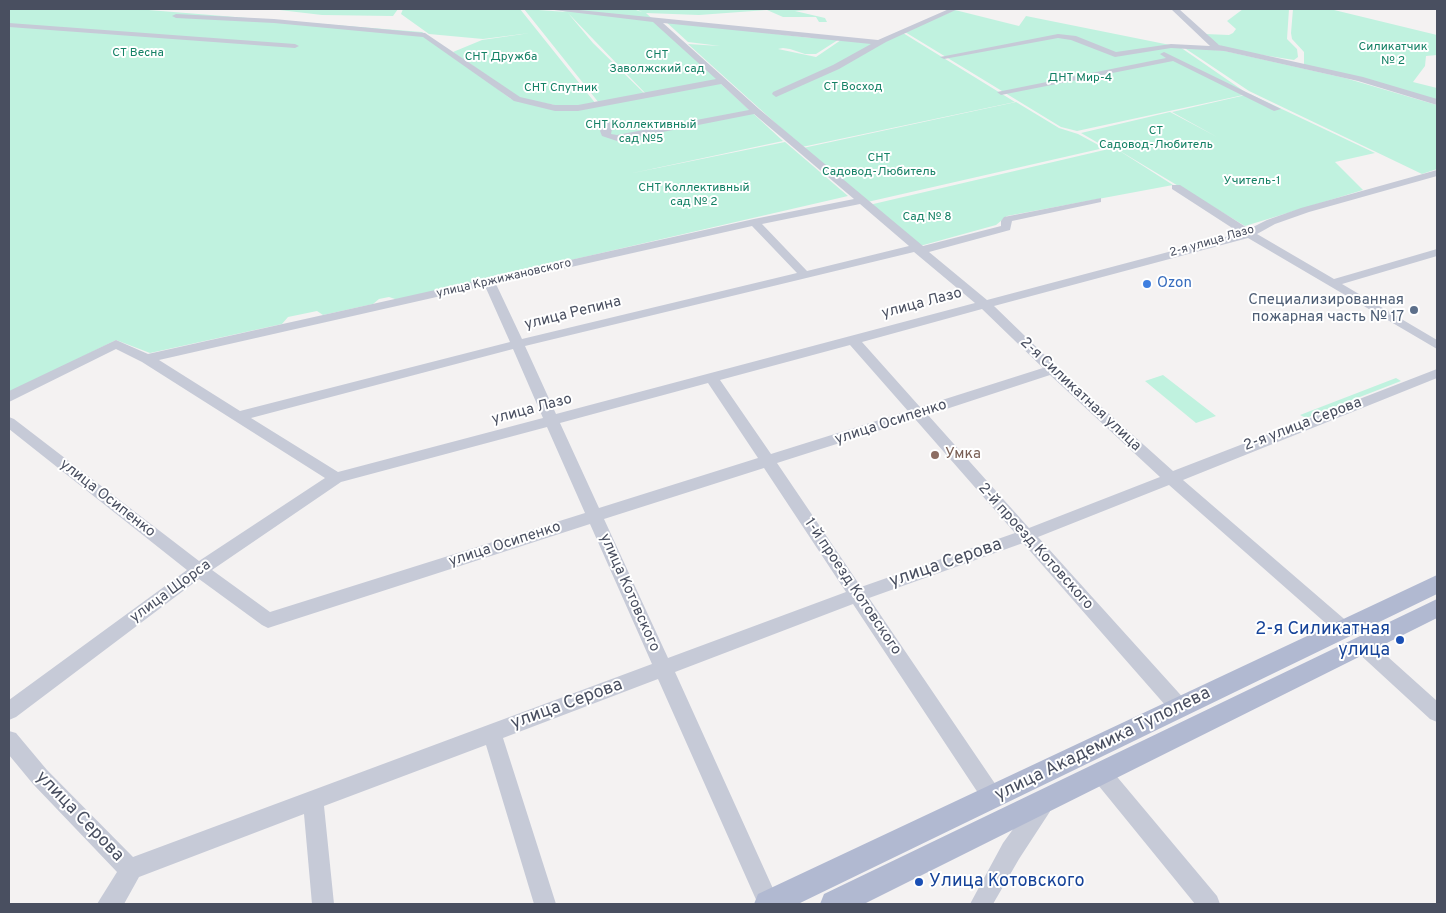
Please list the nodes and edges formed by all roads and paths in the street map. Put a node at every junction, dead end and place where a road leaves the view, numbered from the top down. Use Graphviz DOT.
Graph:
graph roads {
  1 [pos="550,9"];
  2 [pos="955,9"];
  3 [pos="1175,9"];
  4 [pos="176,16"];
  5 [pos="656,20"];
  6 [pos="9,25"];
  7 [pos="879,42"];
  8 [pos="295,46"];
  9 [pos="1154,49"];
  10 [pos="1224,49"];
  11 [pos="944,57"];
  12 [pos="1173,59"];
  13 [pos="722,81"];
  14 [pos="1001,92"];
  15 [pos="776,94"];
  16 [pos="1437,102"];
  17 [pos="1277,109"];
  18 [pos="756,111"];
  19 [pos="608,124"];
  20 [pos="1437,173"];
  21 [pos="1176,187"];
  22 [pos="1096,200"];
  23 [pos="861,201"];
  24 [pos="754,222"];
  25 [pos="1249,234"];
  26 [pos="918,250"];
  27 [pos="1437,252"];
  28 [pos="805,275"];
  29 [pos="1333,282"];
  30 [pos="490,283"];
  31 [pos="984,304"];
  32 [pos="852,339"];
  33 [pos="518,344"];
  34 [pos="1437,345"];
  35 [pos="147,359"];
  36 [pos="1052,370"];
  37 [pos="1437,373"];
  38 [pos="712,377"];
  39 [pos="9,397"];
  40 [pos="918,415"];
  41 [pos="238,416"];
  42 [pos="9,422"];
  43 [pos="554,422"];
  44 [pos="768,462"];
  45 [pos="1170,477"];
  46 [pos="336,478"];
  47 [pos="594,516"];
  48 [pos="1025,536"];
  49 [pos="199,570"];
  50 [pos="1437,584"];
  51 [pos="858,595"];
  52 [pos="1437,608"];
  53 [pos="1350,626"];
  54 [pos="1356,648"];
  55 [pos="663,670"];
  56 [pos="1180,708"];
  57 [pos="9,711"];
  58 [pos="1437,713"];
  59 [pos="492,733"];
  60 [pos="9,740"];
  61 [pos="1101,773"];
  62 [pos="1042,789"];
  63 [pos="993,798"];
  64 [pos="313,802"];
  65 [pos="131,869"];
  66 [pos="113,902"];
  67 [pos="323,904"];
  68 [pos="545,904"];
  69 [pos="769,904"];
  70 [pos="834,904"];
  71 [pos="981,904"];
  72 [pos="1209,904"];
  1 -- 5 [label="street"];
  2 -- 7 [label="street"];
  3 -- 10 [label="street"];
  4 -- 13 [label="street"];
  5 -- 7 [label="street"];
  5 -- 13 [label="street, 2-я Силикатная улица"];
  6 -- 8 [label="street"];
  7 -- 15 [label="street"];
  9 -- 10 [label="street"];
  9 -- 11 [label="street"];
  9 -- 12 [label="street"];
  10 -- 16 [label="street"];
  12 -- 14 [label="street"];
  12 -- 17 [label="street"];
  13 -- 18 [label="street, 2-я Силикатная улица"];
  18 -- 19 [label="street"];
  18 -- 23 [label="street, 2-я Силикатная улица"];
  20 -- 25 [label="street, 2-я улица Лазо"];
  21 -- 25 [label="street"];
  22 -- 26 [label="street, улица Репина"];
  23 -- 24 [label="street, улица Кржижановского"];
  23 -- 26 [label="street, 2-я Силикатная улица"];
  24 -- 28 [label="street"];
  24 -- 30 [label="street, улица Кржижановского"];
  25 -- 29 [label="street"];
  25 -- 31 [label="street, 2-я улица Лазо"];
  26 -- 28 [label="street, улица Репина"];
  26 -- 31 [label="street, 2-я Силикатная улица"];
  27 -- 29 [label="street"];
  28 -- 33 [label="street, улица Репина"];
  29 -- 34 [label="street"];
  30 -- 33 [label="street, улица Котовского"];
  30 -- 35 [label="street, улица Кржижановского"];
  31 -- 32 [label="street, улица Лазо"];
  31 -- 36 [label="street, 2-я Силикатная улица"];
  32 -- 38 [label="street, улица Лазо"];
  32 -- 40 [label="street, 2-й проезд Котовского"];
  33 -- 41 [label="street, улица Репина"];
  33 -- 43 [label="street, улица Котовского"];
  35 -- 39 [label="street"];
  35 -- 41 [label="street"];
  36 -- 40 [label="street, улица Осипенко"];
  36 -- 45 [label="street, 2-я Силикатная улица"];
  37 -- 45 [label="street, 2-я улица Серова"];
  38 -- 43 [label="street, улица Лазо"];
  38 -- 44 [label="street, 1-й проезд Котовского"];
  40 -- 44 [label="street, улица Осипенко"];
  40 -- 48 [label="street, 2-й проезд Котовского"];
  41 -- 46 [label="street"];
  42 -- 49 [label="street, улица Осипенко"];
  43 -- 46 [label="street, улица Лазо"];
  43 -- 47 [label="street, улица Котовского"];
  44 -- 47 [label="street, улица Осипенко"];
  44 -- 51 [label="street, 1-й проезд Котовского"];
  45 -- 48 [label="street, улица Серова"];
  45 -- 53 [label="street, 2-я Силикатная улица"];
  46 -- 49 [label="street, улица Щорса"];
  47 -- 49 [label="street, улица Осипенко"];
  47 -- 55 [label="street, улица Котовского"];
  48 -- 51 [label="street, улица Серова"];
  48 -- 56 [label="street, 2-й проезд Котовского"];
  49 -- 57 [label="street, улица Щорса"];
  50 -- 53 [label="main road, улица Академика Туполева"];
  51 -- 55 [label="street, улица Серова"];
  51 -- 63 [label="street, 1-й проезд Котовского"];
  52 -- 54 [label="main road, улица Академика Туполева"];
  53 -- 54 [label="main road"];
  53 -- 56 [label="main road, улица Академика Туполева"];
  54 -- 58 [label="street"];
  54 -- 61 [label="main road, улица Академика Туполева"];
  55 -- 59 [label="street, улица Серова"];
  55 -- 69 [label="street, улица Котовского"];
  56 -- 62 [label="main road, улица Академика Туполева"];
  59 -- 64 [label="street, улица Серова"];
  59 -- 68 [label="street"];
  60 -- 65 [label="street, улица Серова"];
  61 -- 62 [label="main road, улица Академика Туполева"];
  61 -- 72 [label="street"];
  62 -- 63 [label="main road, улица Академика Туполева"];
  62 -- 70 [label="main road, улица Академика Туполева"];
  62 -- 71 [label="street"];
  63 -- 69 [label="main road, улица Академика Туполева"];
  64 -- 65 [label="street, улица Серова"];
  64 -- 67 [label="street"];
  65 -- 66 [label="street"];
}
